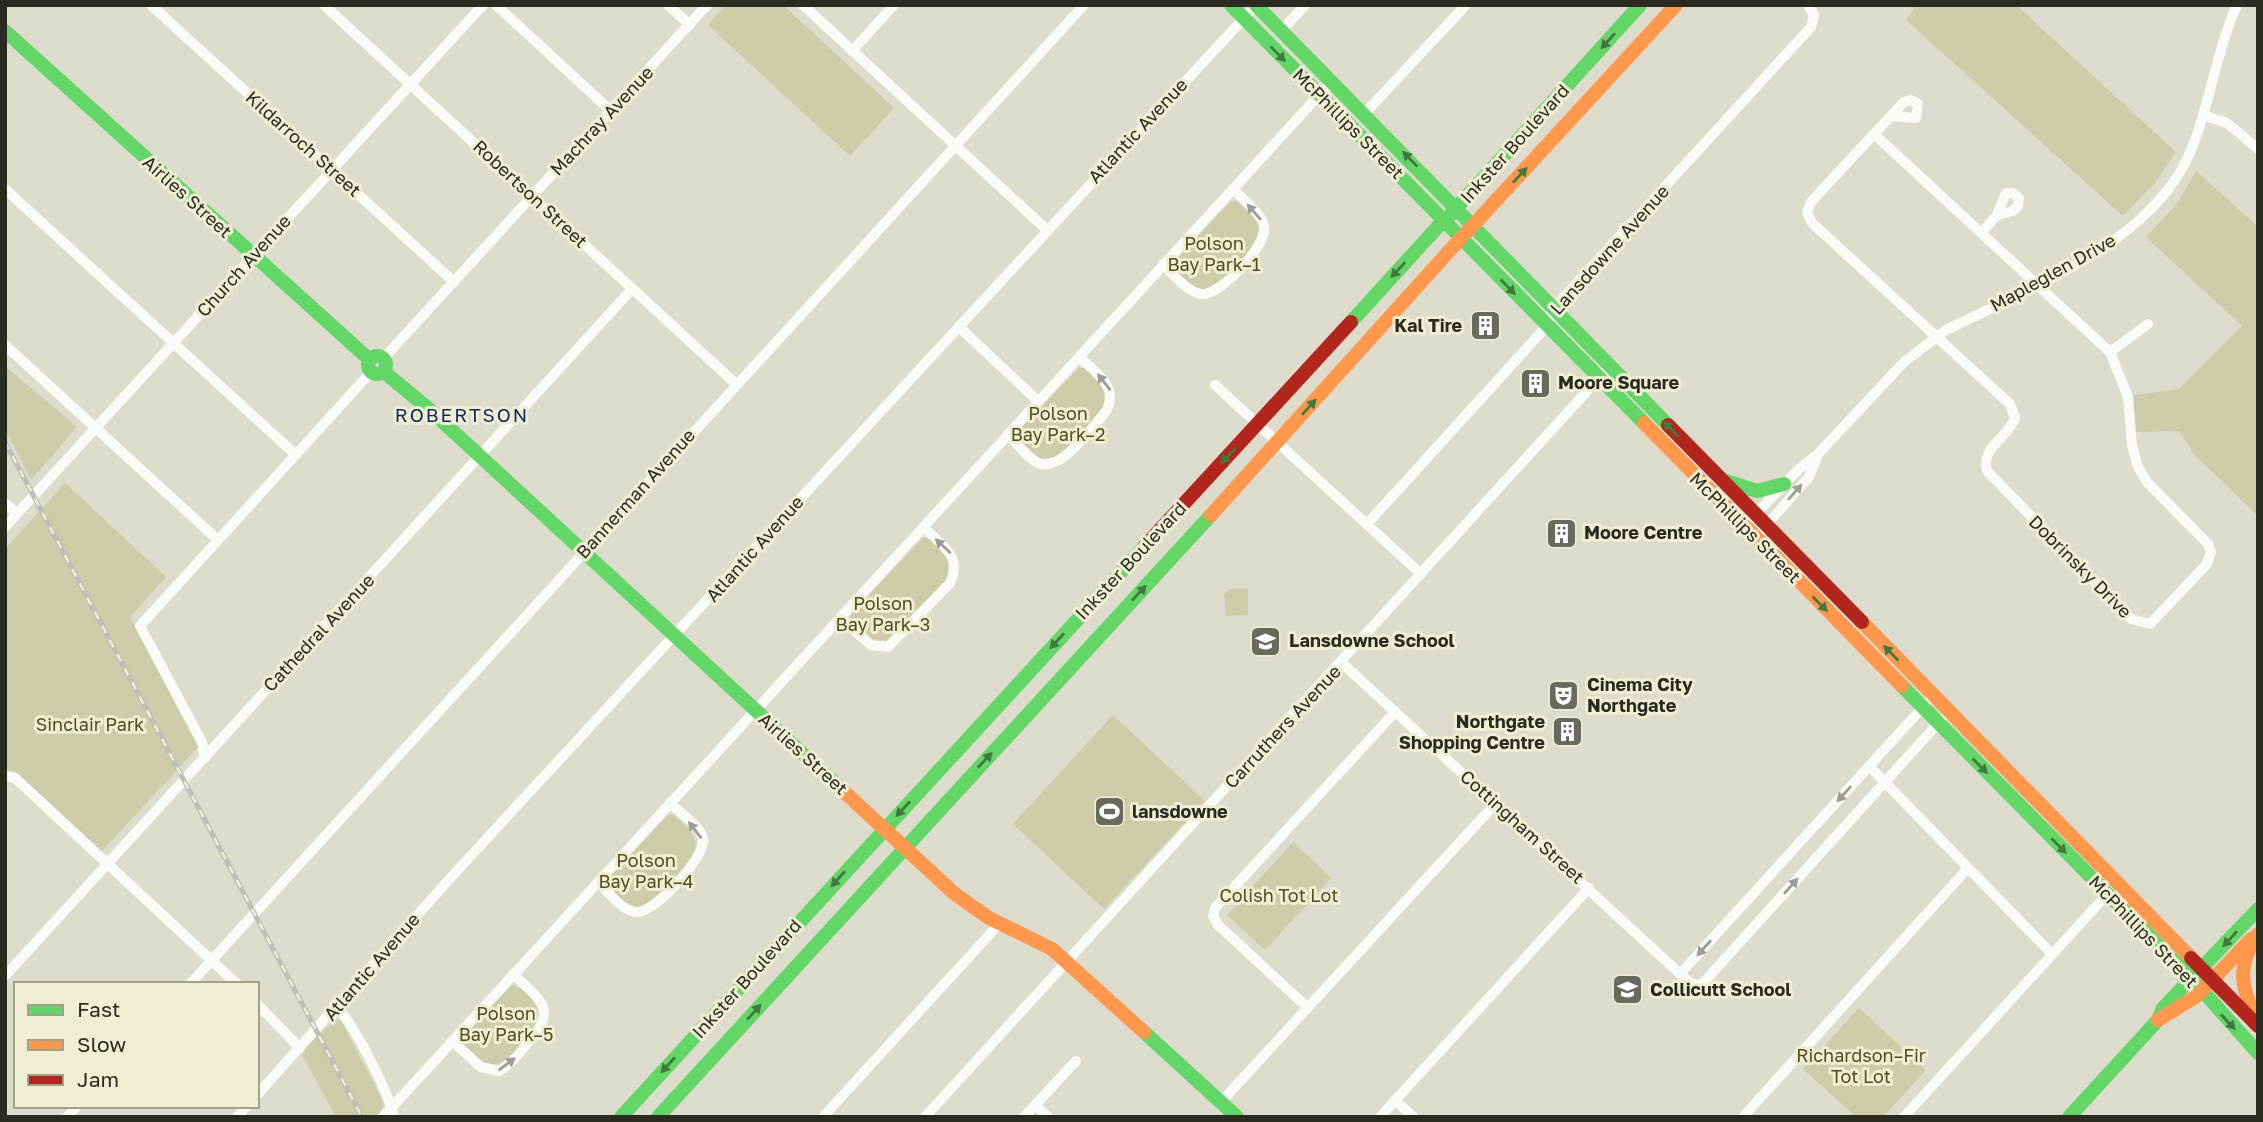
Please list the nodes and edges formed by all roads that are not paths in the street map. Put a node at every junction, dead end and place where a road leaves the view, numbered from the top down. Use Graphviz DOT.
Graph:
graph roads {
  1 [pos="151,5"];
  2 [pos="324,5"];
  3 [pos="482,5"];
  4 [pos="496,5"];
  5 [pos="668,5"];
  6 [pos="707,5"];
  7 [pos="803,5"];
  8 [pos="894,5"];
  9 [pos="1083,5"];
  10 [pos="1231,5"];
  11 [pos="1256,5"];
  12 [pos="1305,5"];
  13 [pos="1466,5"];
  14 [pos="1640,5"];
  15 [pos="1676,5"];
  16 [pos="1808,5"];
  17 [pos="2237,5"];
  18 [pos="1243,17"];
  19 [pos="690,25"];
  20 [pos="1282,30"];
  21 [pos="5,31"];
  22 [pos="852,51"];
  23 [pos="1332,81"];
  24 [pos="411,85"];
  25 [pos="1317,95"];
  26 [pos="611,111"];
  27 [pos="1365,113"];
  28 [pos="2203,115"];
  29 [pos="1891,116"];
  30 [pos="1874,134"];
  31 [pos="956,147"];
  32 [pos="2258,149"];
  33 [pos="331,170"];
  34 [pos="5,189"];
  35 [pos="1233,189"];
  36 [pos="533,197"];
  37 [pos="1457,208"];
  38 [pos="1997,215"];
  39 [pos="1444,220"];
  40 [pos="1474,225"];
  41 [pos="1047,230"];
  42 [pos="1982,232"];
  43 [pos="1461,238"];
  44 [pos="252,256"];
  45 [pos="1163,264"];
  46 [pos="454,282"];
  47 [pos="2038,284"];
  48 [pos="632,289"];
  49 [pos="1553,309"];
  50 [pos="2148,324"];
  51 [pos="959,327"];
  52 [pos="1546,327"];
  53 [pos="1937,337"];
  54 [pos="174,342"];
  55 [pos="5,345"];
  56 [pos="2110,352"];
  57 [pos="1079,357"];
  58 [pos="377,366"];
  59 [pos="1610,366"];
  60 [pos="1597,379"];
  61 [pos="736,384"];
  62 [pos="1215,384"];
  63 [pos="1038,401"];
  64 [pos="1259,423"];
  65 [pos="96,429"];
  66 [pos="1008,434"];
  67 [pos="1278,442"];
  68 [pos="1818,454"];
  69 [pos="296,455"];
  70 [pos="481,457"];
  71 [pos="1719,478"];
  72 [pos="1784,484"];
  73 [pos="5,503"];
  74 [pos="17,514"];
  75 [pos="1755,515"];
  76 [pos="1367,524"];
  77 [pos="1766,526"];
  78 [pos="5,527"];
  79 [pos="923,527"];
  80 [pos="1743,527"];
  81 [pos="1755,538"];
  82 [pos="218,540"];
  83 [pos="582,553"];
  84 [pos="1422,574"];
  85 [pos="840,618"];
  86 [pos="675,637"];
  87 [pos="1342,663"];
  88 [pos="1933,696"];
  89 [pos="1923,707"];
  90 [pos="755,710"];
  91 [pos="1395,712"];
  92 [pos="1949,712"];
  93 [pos="1938,723"];
  94 [pos="205,758"];
  95 [pos="1869,766"];
  96 [pos="5,776"];
  97 [pos="1885,783"];
  98 [pos="670,803"];
  99 [pos="1495,804"];
  100 [pos="884,829"];
  101 [pos="905,847"];
  102 [pos="108,864"];
  103 [pos="1968,868"];
  104 [pos="598,882"];
  105 [pos="2118,883"];
  106 [pos="1589,888"];
  107 [pos="2107,894"];
  108 [pos="2258,909"];
  109 [pos="999,924"];
  110 [pos="2258,933"];
  111 [pos="2052,954"];
  112 [pos="213,959"];
  113 [pos="1067,962"];
  114 [pos="513,974"];
  115 [pos="1681,974"];
  116 [pos="5,976"];
  117 [pos="2202,979"];
  118 [pos="192,982"];
  119 [pos="235,982"];
  120 [pos="259,1006"];
  121 [pos="337,1008"];
  122 [pos="1308,1008"];
  123 [pos="2258,1024"];
  124 [pos="452,1041"];
  125 [pos="300,1048"];
  126 [pos="2258,1053"];
  127 [pos="1076,1061"];
  128 [pos="259,1092"];
  129 [pos="1395,1100"];
  130 [pos="1221,1102"];
  131 [pos="1035,1105"];
  132 [pos="393,1112"];
  133 [pos="1907,1116"];
  134 [pos="383,1117"];
  135 [pos="621,1117"];
  136 [pos="658,1117"];
  137 [pos="823,1117"];
  138 [pos="925,1117"];
  139 [pos="1024,1117"];
  140 [pos="1048,1117"];
  141 [pos="1237,1117"];
  142 [pos="1380,1117"];
  143 [pos="1413,1117"];
  144 [pos="1743,1117"];
  145 [pos="2069,1117"];
  1 -- 33 [label="street, Kildarroch Street"];
  2 -- 24 [label="street, Robertson Street"];
  3 -- 24 [label="street, Church Avenue"];
  4 -- 26 [label="street"];
  5 -- 19 [label="street"];
  6 -- 19 [label="street, Machray Avenue"];
  7 -- 22 [label="street"];
  8 -- 22 [label="street"];
  9 -- 31 [label="street, Bannerman Avenue"];
  10 -- 18 [label="main road, McPhillips Street"];
  11 -- 18 [label="street, Atlantic Avenue"];
  11 -- 20 [label="main road, McPhillips Street"];
  12 -- 20 [label="street"];
  13 -- 27 [label="street"];
  14 -- 37 [label="main road, Inkster Boulevard, one-way"];
  40 -- 15 [label="main road, Inkster Boulevard, one-way"];
  16 -- 49 [label="street, Lansdowne Avenue"];
  17 -- 28 [label="street, Mapleglen Drive"];
  18 -- 25 [label="main road, McPhillips Street, one-way"];
  18 -- 41 [label="street, Atlantic Avenue"];
  19 -- 26 [label="street, Machray Avenue"];
  20 -- 23 [label="main road, McPhillips Street"];
  21 -- 44 [label="main road, Airlies Street"];
  22 -- 31 [label="street"];
  23 -- 25 [label="street"];
  23 -- 27 [label="main road, McPhillips Street"];
  24 -- 33 [label="street, Church Avenue"];
  24 -- 36 [label="street, Robertson Street"];
  25 -- 35 [label="street"];
  25 -- 39 [label="main road, McPhillips Street"];
  26 -- 36 [label="street, Machray Avenue"];
  37 -- 27 [label="main road, McPhillips Street, one-way"];
  28 -- 32 [label="street"];
  28 -- 47 [label="street, Mapleglen Drive"];
  29 -- 30 [label="street"];
  30 -- 42 [label="street, Dobrinsky Drive"];
  30 -- 53 [label="street"];
  31 -- 41 [label="street"];
  31 -- 61 [label="street, Bannerman Avenue"];
  33 -- 44 [label="street, Church Avenue"];
  33 -- 46 [label="street, Kildarroch Street"];
  34 -- 54 [label="street"];
  35 -- 45 [label="street"];
  45 -- 35 [label="street, one-way"];
  36 -- 46 [label="street, Machray Avenue"];
  36 -- 48 [label="street, Robertson Street"];
  37 -- 39 [label="main road, Inkster Boulevard"];
  37 -- 40 [label="main road, McPhillips Street"];
  38 -- 42 [label="street"];
  39 -- 43 [label="main road, McPhillips Street"];
  39 -- 64 [label="main road, Inkster Boulevard, one-way"];
  40 -- 43 [label="main road, Inkster Boulevard"];
  40 -- 49 [label="main road, McPhillips Street"];
  41 -- 51 [label="street, Atlantic Avenue"];
  42 -- 47 [label="street, Dobrinsky Drive"];
  43 -- 52 [label="main road, McPhillips Street, one-way"];
  67 -- 43 [label="main road, Inkster Boulevard, one-way"];
  44 -- 54 [label="street, Church Avenue"];
  44 -- 58 [label="main road, Airlies Street"];
  45 -- 57 [label="street"];
  46 -- 58 [label="street, Machray Avenue"];
  47 -- 53 [label="street, Mapleglen Drive"];
  47 -- 56 [label="street, Dobrinsky Drive"];
  48 -- 61 [label="street, Robertson Street"];
  48 -- 70 [label="street, Cathedral Avenue"];
  49 -- 52 [label="street, Lansdowne Avenue"];
  49 -- 59 [label="main road, McPhillips Street"];
  50 -- 56 [label="street"];
  51 -- 63 [label="street"];
  51 -- 86 [label="street, Atlantic Avenue"];
  52 -- 60 [label="main road, McPhillips Street"];
  52 -- 76 [label="street, Lansdowne Avenue"];
  53 -- 56 [label="street, Dobrinsky Drive"];
  53 -- 68 [label="street, Mapleglen Drive"];
  54 -- 65 [label="street, Church Avenue"];
  54 -- 69 [label="street"];
  55 -- 65 [label="street"];
  57 -- 63 [label="street"];
  66 -- 57 [label="street, one-way"];
  58 -- 69 [label="street, Machray Avenue"];
  58 -- 70 [label="main road, Airlies Street"];
  59 -- 60 [label="street, Carruthers Avenue"];
  71 -- 59 [label="main road, McPhillips Street, one-way"];
  60 -- 80 [label="main road, McPhillips Street"];
  60 -- 84 [label="street, Carruthers Avenue"];
  61 -- 83 [label="street, Bannerman Avenue"];
  62 -- 64 [label="street"];
  63 -- 66 [label="street"];
  64 -- 67 [label="street"];
  64 -- 100 [label="main road, Inkster Boulevard, one-way"];
  65 -- 74 [label="street, Church Avenue"];
  65 -- 82 [label="street"];
  66 -- 79 [label="street"];
  67 -- 76 [label="street"];
  101 -- 67 [label="main road, Inkster Boulevard, one-way"];
  68 -- 72 [label="street, Mapleglen Drive"];
  77 -- 68 [label="street, Mapleglen Drive, one-way"];
  69 -- 82 [label="street, Machray Avenue"];
  70 -- 83 [label="main road, Airlies Street"];
  70 -- 94 [label="street, Cathedral Avenue"];
  71 -- 72 [label="main road"];
  71 -- 75 [label="main road, McPhillips Street"];
  72 -- 75 [label="street, Mapleglen Drive"];
  73 -- 74 [label="street"];
  74 -- 78 [label="street, Church Avenue"];
  75 -- 77 [label="main road, McPhillips Street"];
  75 -- 80 [label="street, Mapleglen Drive"];
  76 -- 84 [label="street"];
  77 -- 81 [label="street, Mapleglen Drive"];
  88 -- 77 [label="main road, McPhillips Street, one-way"];
  79 -- 85 [label="street"];
  85 -- 79 [label="street, one-way"];
  80 -- 81 [label="main road, McPhillips Street"];
  81 -- 89 [label="main road, McPhillips Street, one-way"];
  82 -- 94 [label="street, Machray Avenue"];
  83 -- 86 [label="main road, Airlies Street"];
  83 -- 112 [label="street, Bannerman Avenue"];
  84 -- 87 [label="street, Carruthers Avenue"];
  85 -- 90 [label="street"];
  86 -- 90 [label="main road, Airlies Street"];
  86 -- 121 [label="street, Atlantic Avenue"];
  87 -- 91 [label="street, Cottingham Street"];
  87 -- 113 [label="street, Carruthers Avenue"];
  88 -- 89 [label="street"];
  88 -- 92 [label="main road, McPhillips Street"];
  89 -- 93 [label="main road, McPhillips Street"];
  89 -- 95 [label="street"];
  90 -- 98 [label="street"];
  90 -- 100 [label="main road, Airlies Street"];
  91 -- 99 [label="street, Cottingham Street"];
  91 -- 122 [label="street"];
  92 -- 93 [label="street"];
  92 -- 105 [label="main road, McPhillips Street"];
  93 -- 97 [label="street"];
  93 -- 107 [label="main road, McPhillips Street, one-way"];
  94 -- 102 [label="street, Cathedral Avenue"];
  95 -- 97 [label="street"];
  95 -- 115 [label="street, one-way"];
  96 -- 102 [label="street"];
  97 -- 103 [label="street"];
  115 -- 97 [label="street, Cottingham Street, one-way"];
  98 -- 104 [label="street"];
  104 -- 98 [label="street, one-way"];
  99 -- 106 [label="street, Cottingham Street"];
  99 -- 122 [label="street"];
  100 -- 101 [label="main road, Airlies Street"];
  100 -- 135 [label="main road, Inkster Boulevard, one-way"];
  101 -- 109 [label="main road, Airlies Street"];
  136 -- 101 [label="main road, Inkster Boulevard, one-way"];
  102 -- 112 [label="street"];
  102 -- 116 [label="street, Cathedral Avenue"];
  103 -- 111 [label="street"];
  103 -- 144 [label="street"];
  104 -- 114 [label="street"];
  105 -- 107 [label="street"];
  105 -- 117 [label="main road, McPhillips Street"];
  106 -- 115 [label="street, Cottingham Street"];
  106 -- 129 [label="street"];
  107 -- 111 [label="street"];
  107 -- 117 [label="main road, McPhillips Street"];
  108 -- 117 [label="main road, one-way"];
  109 -- 113 [label="main road, Airlies Street"];
  109 -- 137 [label="street"];
  110 -- 117 [label="main road"];
  110 -- 123 [label="main road"];
  111 -- 133 [label="street"];
  112 -- 118 [label="street, Bannerman Avenue"];
  112 -- 119 [label="street"];
  113 -- 130 [label="main road, Airlies Street"];
  113 -- 138 [label="street, Carruthers Avenue"];
  114 -- 124 [label="street"];
  124 -- 114 [label="street, one-way"];
  117 -- 123 [label="main road, McPhillips Street"];
  117 -- 126 [label="main road, McPhillips Street, one-way"];
  117 -- 145 [label="main road"];
  120 -- 125 [label="street"];
  121 -- 125 [label="street, Atlantic Avenue"];
  121 -- 132 [label="street"];
  122 -- 130 [label="street"];
  124 -- 132 [label="street"];
  125 -- 128 [label="street, Atlantic Avenue"];
  127 -- 131 [label="street"];
  129 -- 142 [label="street"];
  129 -- 143 [label="street"];
  130 -- 141 [label="main road, Airlies Street"];
  131 -- 139 [label="street"];
  131 -- 140 [label="street"];
  132 -- 134 [label="street"];
}
